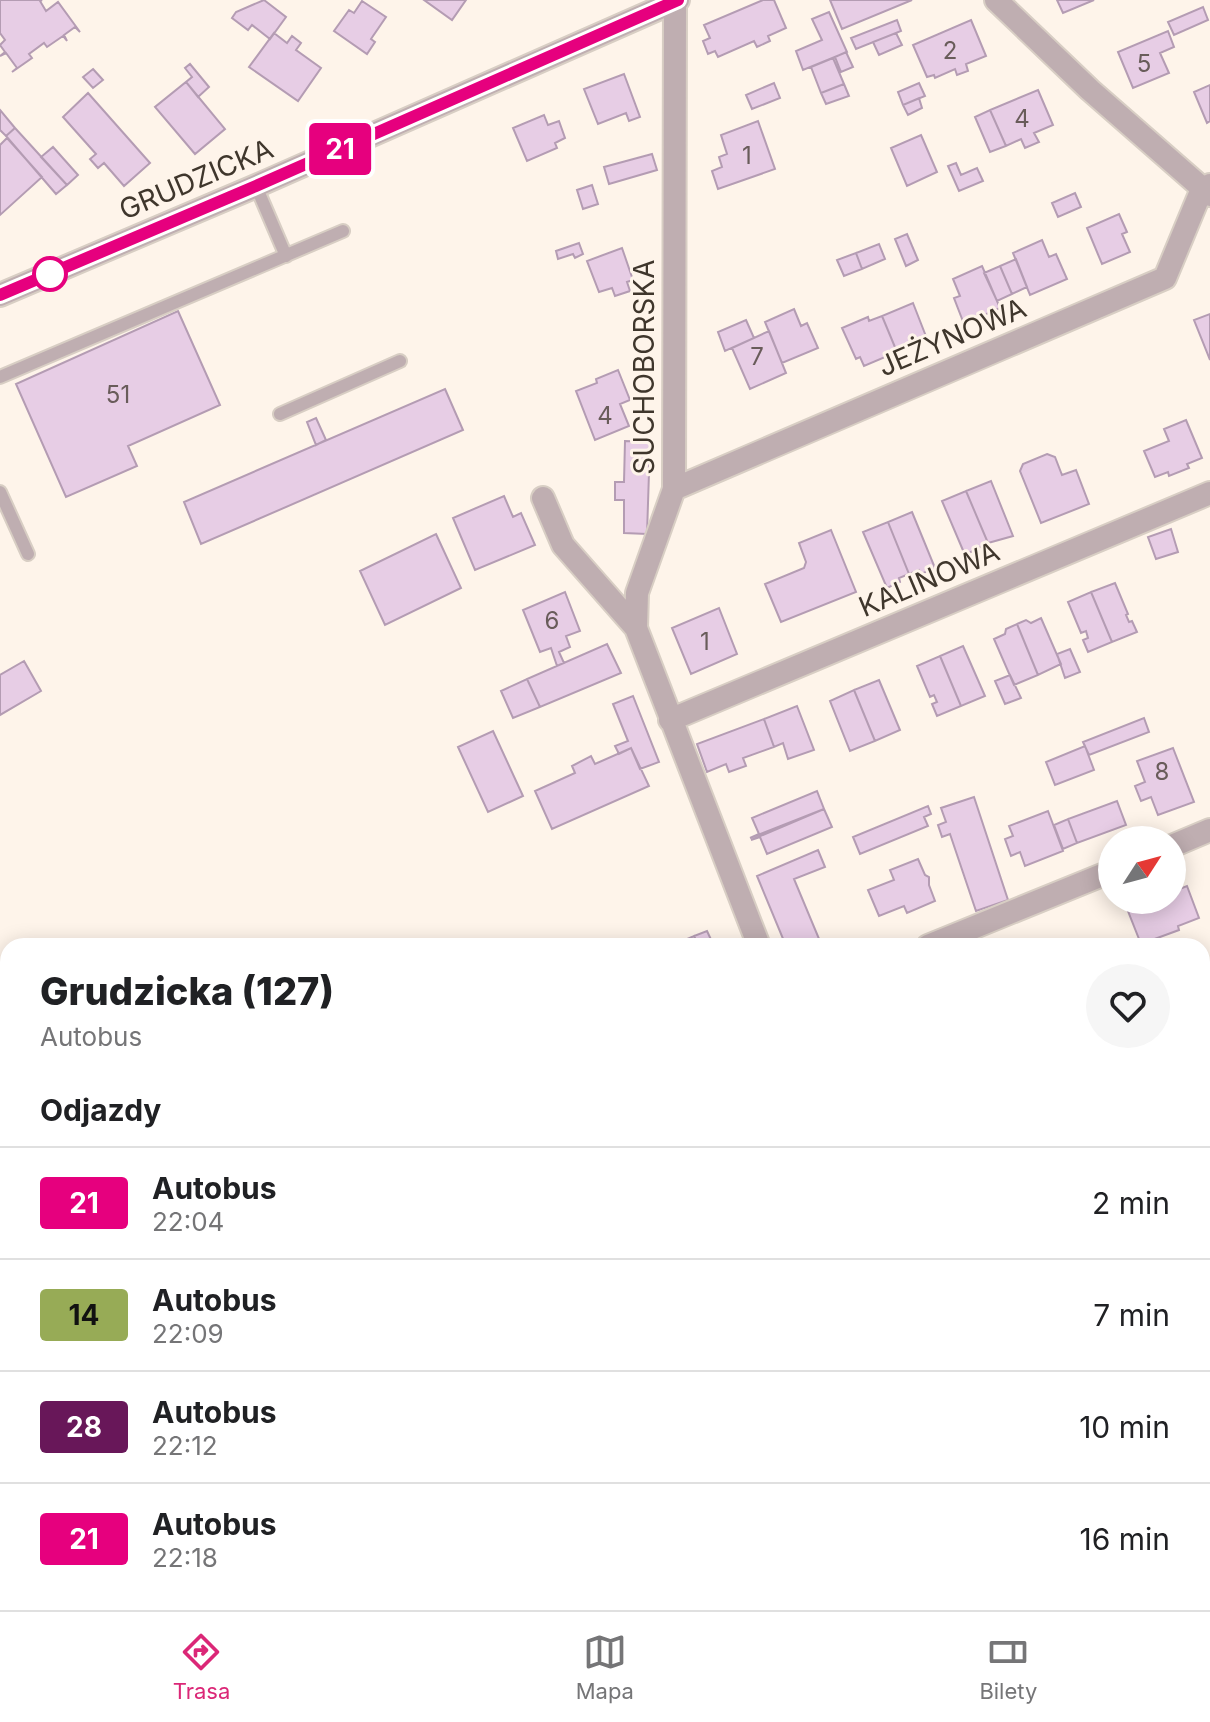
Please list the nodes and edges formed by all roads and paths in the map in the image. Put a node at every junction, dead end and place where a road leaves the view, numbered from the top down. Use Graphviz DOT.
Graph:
graph roads {
  1 [pos="996,0"];
  2 [pos="677,1"];
  3 [pos="256,186"];
  4 [pos="1207,190"];
  5 [pos="343,231"];
  6 [pos="286,256"];
  7 [pos="0,295"];
  8 [pos="400,361"];
  9 [pos="0,377"];
  10 [pos="280,414"];
  11 [pos="674,489"];
  12 [pos="0,492"];
  13 [pos="1210,493"];
  14 [pos="543,498"];
  15 [pos="28,554"];
  16 [pos="636,628"];
  17 [pos="670,720"];
  18 [pos="1210,830"];
  19 [pos="1186,840"];
  20 [pos="1098,877"];
  21 [pos="756,938"];
  22 [pos="948,938"];
  1 -- 4 [label="street"];
  2 -- 3 [label="street, GRUDZICKA"];
  2 -- 11 [label="street, SUCHOBORSKA"];
  3 -- 6 [label="lane"];
  3 -- 7 [label="street, GRUDZICKA"];
  4 -- 11 [label="street, JEŻYNOWA"];
  5 -- 6 [label="lane"];
  6 -- 9 [label="lane"];
  8 -- 10 [label="lane"];
  11 -- 16 [label="street, SUCHOBORSKA"];
  12 -- 15 [label="lane"];
  13 -- 17 [label="street, KALINOWA"];
  14 -- 16 [label="street"];
  16 -- 17 [label="street, SUCHOBORSKA"];
  17 -- 21 [label="street, SUCHOBORSKA"];
  18 -- 19 [label="street"];
  20 -- 22 [label="street"];
}
